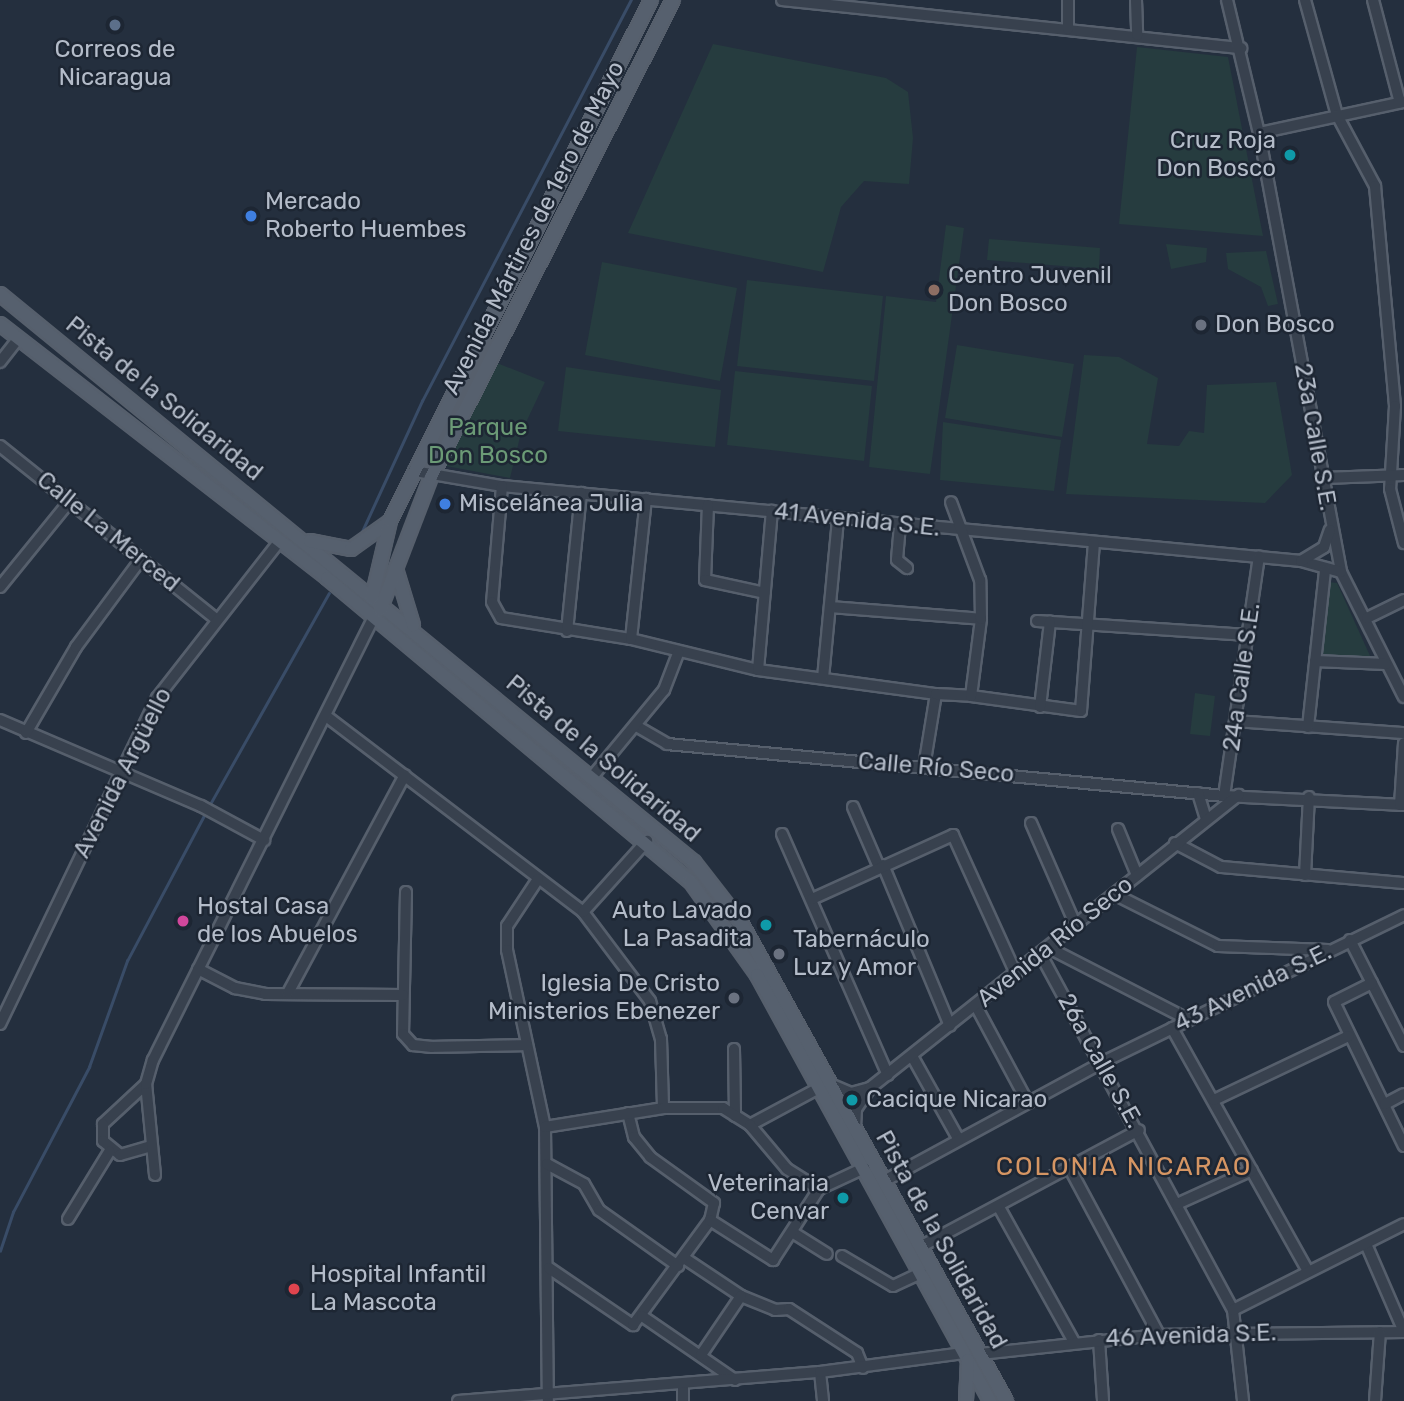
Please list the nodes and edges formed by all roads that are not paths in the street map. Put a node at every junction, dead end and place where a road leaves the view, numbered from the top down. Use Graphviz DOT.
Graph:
graph roads {
  1 [pos="651,0"];
  2 [pos="673,0"];
  3 [pos="785,0"];
  4 [pos="1068,0"];
  5 [pos="1136,0"];
  6 [pos="1227,0"];
  7 [pos="1305,0"];
  8 [pos="1373,0"];
  9 [pos="855,2"];
  10 [pos="1068,29"];
  11 [pos="1137,35"];
  12 [pos="1241,48"];
  13 [pos="1402,103"];
  14 [pos="1337,115"];
  15 [pos="1259,133"];
  16 [pos="0,294"];
  17 [pos="0,324"];
  18 [pos="1404,334"];
  19 [pos="1392,338"];
  20 [pos="18,339"];
  21 [pos="0,362"];
  22 [pos="1400,405"];
  23 [pos="0,446"];
  24 [pos="414,471"];
  25 [pos="1404,475"];
  26 [pos="1392,476"];
  27 [pos="431,477"];
  28 [pos="1324,478"];
  29 [pos="502,486"];
  30 [pos="581,493"];
  31 [pos="646,499"];
  32 [pos="69,502"];
  33 [pos="951,502"];
  34 [pos="708,505"];
  35 [pos="772,511"];
  36 [pos="838,517"];
  37 [pos="390,521"];
  38 [pos="900,524"];
  39 [pos="1330,527"];
  40 [pos="959,531"];
  41 [pos="303,538"];
  42 [pos="279,542"];
  43 [pos="1094,542"];
  44 [pos="1404,543"];
  45 [pos="1259,557"];
  46 [pos="141,559"];
  47 [pos="396,559"];
  48 [pos="1301,561"];
  49 [pos="907,568"];
  50 [pos="1325,570"];
  51 [pos="1341,572"];
  52 [pos="0,587"];
  53 [pos="765,593"];
  54 [pos="372,594"];
  55 [pos="1404,600"];
  56 [pos="384,604"];
  57 [pos="830,607"];
  58 [pos="1367,618"];
  59 [pos="216,619"];
  60 [pos="373,619"];
  61 [pos="981,619"];
  62 [pos="1037,621"];
  63 [pos="1050,622"];
  64 [pos="1090,625"];
  65 [pos="414,629"];
  66 [pos="567,631"];
  67 [pos="1248,635"];
  68 [pos="631,639"];
  69 [pos="678,653"];
  70 [pos="1315,661"];
  71 [pos="1386,664"];
  72 [pos="758,670"];
  73 [pos="823,678"];
  74 [pos="1400,680"];
  75 [pos="936,694"];
  76 [pos="1404,695"];
  77 [pos="971,696"];
  78 [pos="1040,707"];
  79 [pos="327,716"];
  80 [pos="0,720"];
  81 [pos="1236,721"];
  82 [pos="638,727"];
  83 [pos="1308,727"];
  84 [pos="26,733"];
  85 [pos="1404,733"];
  86 [pos="1404,743"];
  87 [pos="924,767"];
  88 [pos="121,771"];
  89 [pos="405,775"];
  90 [pos="592,777"];
  91 [pos="1198,793"];
  92 [pos="1238,795"];
  93 [pos="1224,796"];
  94 [pos="1309,797"];
  95 [pos="1402,805"];
  96 [pos="853,807"];
  97 [pos="1206,820"];
  98 [pos="1031,823"];
  99 [pos="1118,829"];
  100 [pos="782,834"];
  101 [pos="264,840"];
  102 [pos="647,841"];
  103 [pos="1175,843"];
  104 [pos="881,866"];
  105 [pos="1138,875"];
  106 [pos="1305,875"];
  107 [pos="538,879"];
  108 [pos="1404,883"];
  109 [pos="406,892"];
  110 [pos="1114,894"];
  111 [pos="812,899"];
  112 [pos="583,912"];
  113 [pos="1404,915"];
  114 [pos="1076,926"];
  115 [pos="1350,940"];
  116 [pos="1330,950"];
  117 [pos="1045,952"];
  118 [pos="198,969"];
  119 [pos="300,973"];
  120 [pos="1016,974"];
  121 [pos="1372,983"];
  122 [pos="316,992"];
  123 [pos="288,993"];
  124 [pos="403,995"];
  125 [pos="976,1006"];
  126 [pos="1189,1020"];
  127 [pos="0,1024"];
  128 [pos="950,1026"];
  129 [pos="1172,1028"];
  130 [pos="1349,1036"];
  131 [pos="527,1045"];
  132 [pos="1404,1046"];
  133 [pos="734,1049"];
  134 [pos="912,1056"];
  135 [pos="1101,1063"];
  136 [pos="888,1074"];
  137 [pos="146,1084"];
  138 [pos="824,1086"];
  139 [pos="870,1088"];
  140 [pos="1404,1094"];
  141 [pos="1214,1100"];
  142 [pos="1028,1102"];
  143 [pos="1385,1104"];
  144 [pos="663,1108"];
  145 [pos="628,1113"];
  146 [pos="735,1116"];
  147 [pos="750,1125"];
  148 [pos="545,1127"];
  149 [pos="856,1128"];
  150 [pos="1139,1130"];
  151 [pos="959,1140"];
  152 [pos="152,1146"];
  153 [pos="1404,1146"];
  154 [pos="109,1152"];
  155 [pos="547,1164"];
  156 [pos="864,1168"];
  157 [pos="1070,1170"];
  158 [pos="1252,1170"];
  159 [pos="155,1175"];
  160 [pos="884,1181"];
  161 [pos="819,1189"];
  162 [pos="1177,1204"];
  163 [pos="1000,1209"];
  164 [pos="68,1219"];
  165 [pos="710,1220"];
  166 [pos="1404,1224"];
  167 [pos="792,1232"];
  168 [pos="1366,1244"];
  169 [pos="920,1247"];
  170 [pos="827,1254"];
  171 [pos="842,1256"];
  172 [pos="681,1262"];
  173 [pos="549,1268"];
  174 [pos="1308,1271"];
  175 [pos="921,1273"];
  176 [pos="741,1296"];
  177 [pos="1233,1310"];
  178 [pos="642,1316"];
  179 [pos="1237,1332"];
  180 [pos="1380,1332"];
  181 [pos="1404,1332"];
  182 [pos="1159,1335"];
  183 [pos="1098,1340"];
  184 [pos="1074,1342"];
  185 [pos="702,1356"];
  186 [pos="971,1356"];
  187 [pos="863,1368"];
  188 [pos="820,1372"];
  189 [pos="735,1380"];
  190 [pos="683,1384"];
  191 [pos="548,1395"];
  192 [pos="458,1401"];
  193 [pos="683,1401"];
  194 [pos="823,1401"];
  195 [pos="966,1401"];
  196 [pos="990,1401"];
  197 [pos="1006,1401"];
  198 [pos="1103,1401"];
  199 [pos="1243,1401"];
  200 [pos="1376,1401"];
  1 -- 24 [label="main road, Avenida Mártires de 1ero de Mayo"];
  2 -- 27 [label="main road, Avenida Mártires de 1ero de Mayo"];
  3 -- 9 [label="street"];
  4 -- 10 [label="street"];
  5 -- 11 [label="street"];
  6 -- 12 [label="street, 23a Calle S.E."];
  7 -- 14 [label="street"];
  8 -- 13 [label="street"];
  9 -- 10 [label="street"];
  10 -- 11 [label="street"];
  11 -- 12 [label="street"];
  12 -- 15 [label="street, 23a Calle S.E."];
  13 -- 14 [label="street"];
  14 -- 15 [label="street"];
  14 -- 19 [label="street"];
  15 -- 28 [label="street, 23a Calle S.E."];
  16 -- 41 [label="main road, Pista de la Solidaridad"];
  17 -- 20 [label="main road, Pista de la Solidaridad"];
  18 -- 19 [label="street"];
  19 -- 22 [label="street"];
  20 -- 21 [label="street"];
  20 -- 42 [label="main road, Pista de la Solidaridad"];
  22 -- 26 [label="street"];
  23 -- 32 [label="street, Calle La Merced"];
  24 -- 27 [label="street, 41 Avenida S.E."];
  24 -- 37 [label="main road, Avenida Mártires de 1ero de Mayo"];
  25 -- 26 [label="street"];
  26 -- 28 [label="street"];
  26 -- 44 [label="street"];
  27 -- 29 [label="street, 41 Avenida S.E."];
  27 -- 47 [label="main road, Avenida Mártires de 1ero de Mayo"];
  28 -- 39 [label="street, 23a Calle S.E."];
  29 -- 30 [label="street, 41 Avenida S.E."];
  29 -- 66 [label="street"];
  30 -- 31 [label="street, 41 Avenida S.E."];
  30 -- 66 [label="street"];
  31 -- 34 [label="street, 41 Avenida S.E."];
  31 -- 68 [label="street"];
  32 -- 46 [label="street, Calle La Merced"];
  32 -- 52 [label="street"];
  33 -- 40 [label="street"];
  34 -- 35 [label="street, 41 Avenida S.E."];
  34 -- 53 [label="street"];
  35 -- 36 [label="street, 41 Avenida S.E."];
  35 -- 53 [label="street"];
  36 -- 38 [label="street, 41 Avenida S.E."];
  36 -- 57 [label="street"];
  37 -- 41 [label="main road"];
  37 -- 54 [label="main road, Avenida Mártires de 1ero de Mayo"];
  38 -- 40 [label="street, 41 Avenida S.E."];
  38 -- 49 [label="street"];
  39 -- 48 [label="street"];
  39 -- 51 [label="street, 23a Calle S.E."];
  40 -- 43 [label="street, 41 Avenida S.E."];
  40 -- 61 [label="street"];
  41 -- 54 [label="main road, Pista de la Solidaridad"];
  42 -- 59 [label="street, Avenida Argüello"];
  42 -- 60 [label="main road, Pista de la Solidaridad"];
  43 -- 45 [label="street, 41 Avenida S.E."];
  43 -- 64 [label="street"];
  45 -- 48 [label="street, 41 Avenida S.E."];
  45 -- 67 [label="street, 24a Calle S.E."];
  46 -- 59 [label="street, Calle La Merced"];
  46 -- 84 [label="street"];
  47 -- 56 [label="main road, Avenida Mártires de 1ero de Mayo"];
  47 -- 65 [label="main road"];
  48 -- 50 [label="street, 41 Avenida S.E."];
  50 -- 51 [label="street, 41 Avenida S.E."];
  50 -- 70 [label="street"];
  51 -- 58 [label="street, 23a Calle S.E."];
  53 -- 72 [label="street"];
  54 -- 56 [label="main road, Pista de la Solidaridad"];
  54 -- 60 [label="main road, Avenida Mártires de 1ero de Mayo"];
  55 -- 58 [label="street"];
  56 -- 60 [label="main road, Avenida Mártires de 1ero de Mayo"];
  56 -- 65 [label="main road, Pista de la Solidaridad"];
  57 -- 61 [label="street"];
  57 -- 73 [label="street"];
  58 -- 71 [label="street, 23a Calle S.E."];
  59 -- 88 [label="street, Avenida Argüello"];
  60 -- 79 [label="street"];
  60 -- 102 [label="main road, Pista de la Solidaridad"];
  61 -- 77 [label="street"];
  62 -- 63 [label="street"];
  63 -- 64 [label="street"];
  63 -- 78 [label="street"];
  64 -- 67 [label="street"];
  64 -- 78 [label="street"];
  65 -- 90 [label="main road, Pista de la Solidaridad"];
  66 -- 68 [label="street"];
  67 -- 81 [label="street, 24a Calle S.E."];
  68 -- 69 [label="street"];
  69 -- 72 [label="street"];
  69 -- 82 [label="street"];
  70 -- 71 [label="street"];
  70 -- 83 [label="street"];
  71 -- 74 [label="street, 23a Calle S.E."];
  72 -- 73 [label="street"];
  73 -- 75 [label="street"];
  74 -- 76 [label="street, 23a Calle S.E."];
  75 -- 77 [label="street"];
  75 -- 87 [label="street"];
  77 -- 78 [label="street"];
  79 -- 89 [label="street"];
  79 -- 101 [label="street"];
  80 -- 84 [label="street"];
  81 -- 83 [label="street"];
  81 -- 93 [label="street, 24a Calle S.E."];
  82 -- 87 [label="street, Calle Río Seco"];
  82 -- 90 [label="street"];
  83 -- 85 [label="street"];
  84 -- 88 [label="street"];
  86 -- 95 [label="street"];
  87 -- 91 [label="street, Calle Río Seco"];
  88 -- 101 [label="street"];
  88 -- 127 [label="street, Avenida Argüello"];
  89 -- 107 [label="street"];
  89 -- 119 [label="street"];
  90 -- 138 [label="main road, Pista de la Solidaridad"];
  91 -- 93 [label="street, Calle Río Seco"];
  91 -- 97 [label="street"];
  92 -- 93 [label="street, Calle Río Seco"];
  92 -- 94 [label="street, Calle Río Seco"];
  92 -- 97 [label="street, Avenida Río Seco"];
  94 -- 95 [label="street, Calle Río Seco"];
  94 -- 106 [label="street"];
  96 -- 104 [label="street"];
  97 -- 103 [label="street, Avenida Río Seco"];
  98 -- 114 [label="street"];
  99 -- 105 [label="street"];
  100 -- 111 [label="street"];
  101 -- 118 [label="street"];
  102 -- 112 [label="street"];
  102 -- 138 [label="main road, Pista de la Solidaridad"];
  103 -- 105 [label="street, Avenida Río Seco"];
  103 -- 106 [label="street"];
  104 -- 111 [label="street"];
  104 -- 120 [label="street"];
  104 -- 128 [label="street"];
  105 -- 110 [label="street, Avenida Río Seco"];
  106 -- 108 [label="street"];
  107 -- 112 [label="street"];
  107 -- 131 [label="street"];
  109 -- 124 [label="street"];
  110 -- 114 [label="street, Avenida Río Seco"];
  110 -- 116 [label="street"];
  111 -- 136 [label="street"];
  112 -- 144 [label="street"];
  113 -- 115 [label="street, 43 Avenida S.E."];
  114 -- 117 [label="street, Avenida Río Seco"];
  115 -- 116 [label="street, 43 Avenida S.E."];
  115 -- 121 [label="street"];
  116 -- 126 [label="street, 43 Avenida S.E."];
  117 -- 120 [label="street, Avenida Río Seco"];
  117 -- 126 [label="street"];
  117 -- 135 [label="street, 26a Calle S.E."];
  118 -- 123 [label="street"];
  118 -- 137 [label="street"];
  119 -- 122 [label="street"];
  119 -- 123 [label="street"];
  120 -- 125 [label="street, Avenida Río Seco"];
  121 -- 130 [label="street"];
  121 -- 132 [label="street"];
  122 -- 123 [label="street"];
  122 -- 124 [label="street"];
  124 -- 131 [label="street"];
  125 -- 128 [label="street, Avenida Río Seco"];
  125 -- 142 [label="street"];
  126 -- 129 [label="street, 43 Avenida S.E."];
  128 -- 134 [label="street, Avenida Río Seco"];
  129 -- 135 [label="street, 43 Avenida S.E."];
  129 -- 141 [label="street"];
  130 -- 141 [label="street"];
  130 -- 143 [label="street"];
  131 -- 148 [label="street"];
  133 -- 146 [label="street"];
  134 -- 136 [label="street, Avenida Río Seco"];
  134 -- 151 [label="street"];
  135 -- 142 [label="street, 43 Avenida S.E."];
  135 -- 150 [label="street, 26a Calle S.E."];
  136 -- 139 [label="street, Avenida Río Seco"];
  137 -- 152 [label="street"];
  137 -- 154 [label="street"];
  138 -- 139 [label="street"];
  138 -- 147 [label="street"];
  138 -- 149 [label="main road, Pista de la Solidaridad"];
  138 -- 156 [label="main road, Pista de la Solidaridad"];
  139 -- 149 [label="street, Avenida Río Seco"];
  140 -- 143 [label="street"];
  141 -- 158 [label="street"];
  142 -- 151 [label="street, 43 Avenida S.E."];
  143 -- 153 [label="street"];
  144 -- 145 [label="street"];
  144 -- 146 [label="street"];
  145 -- 148 [label="street"];
  145 -- 165 [label="street"];
  146 -- 147 [label="street"];
  147 -- 161 [label="street"];
  148 -- 155 [label="street"];
  149 -- 160 [label="main road, Pista de la Solidaridad"];
  150 -- 157 [label="street"];
  150 -- 162 [label="street, 26a Calle S.E."];
  151 -- 160 [label="street, 43 Avenida S.E."];
  152 -- 154 [label="street"];
  152 -- 159 [label="street"];
  154 -- 164 [label="street"];
  155 -- 172 [label="street"];
  155 -- 173 [label="street"];
  156 -- 161 [label="street"];
  156 -- 175 [label="main road, Pista de la Solidaridad"];
  157 -- 163 [label="street"];
  157 -- 182 [label="street"];
  158 -- 162 [label="street"];
  158 -- 174 [label="street"];
  160 -- 169 [label="main road, Pista de la Solidaridad"];
  161 -- 167 [label="street"];
  162 -- 177 [label="street, 26a Calle S.E."];
  163 -- 169 [label="street"];
  163 -- 184 [label="street"];
  165 -- 167 [label="street"];
  165 -- 172 [label="street"];
  166 -- 168 [label="street"];
  167 -- 170 [label="street"];
  168 -- 174 [label="street"];
  168 -- 181 [label="street"];
  169 -- 186 [label="main road, Pista de la Solidaridad"];
  171 -- 175 [label="street"];
  172 -- 176 [label="street"];
  172 -- 178 [label="street"];
  173 -- 178 [label="street"];
  173 -- 191 [label="street"];
  174 -- 177 [label="street"];
  175 -- 186 [label="main road, Pista de la Solidaridad"];
  176 -- 185 [label="street"];
  176 -- 187 [label="street"];
  177 -- 179 [label="street, 26a Calle S.E."];
  178 -- 185 [label="street"];
  179 -- 180 [label="street, 46 Avenida S.E."];
  179 -- 182 [label="street, 46 Avenida S.E."];
  179 -- 199 [label="street, 26a Calle S.E."];
  180 -- 181 [label="street, 46 Avenida S.E."];
  180 -- 200 [label="street"];
  182 -- 183 [label="street, 46 Avenida S.E."];
  183 -- 184 [label="street, 46 Avenida S.E."];
  183 -- 198 [label="street"];
  184 -- 186 [label="street, 46 Avenida S.E."];
  185 -- 189 [label="street"];
  186 -- 187 [label="street, 46 Avenida S.E."];
  186 -- 195 [label="main road"];
  186 -- 196 [label="main road, Pista de la Solidaridad"];
  186 -- 197 [label="main road, Pista de la Solidaridad"];
  187 -- 188 [label="street, 46 Avenida S.E."];
  188 -- 189 [label="street, 46 Avenida S.E."];
  188 -- 194 [label="street"];
  189 -- 190 [label="street, 46 Avenida S.E."];
  190 -- 191 [label="street, 46 Avenida S.E."];
  190 -- 193 [label="street"];
  191 -- 192 [label="street"];
}
